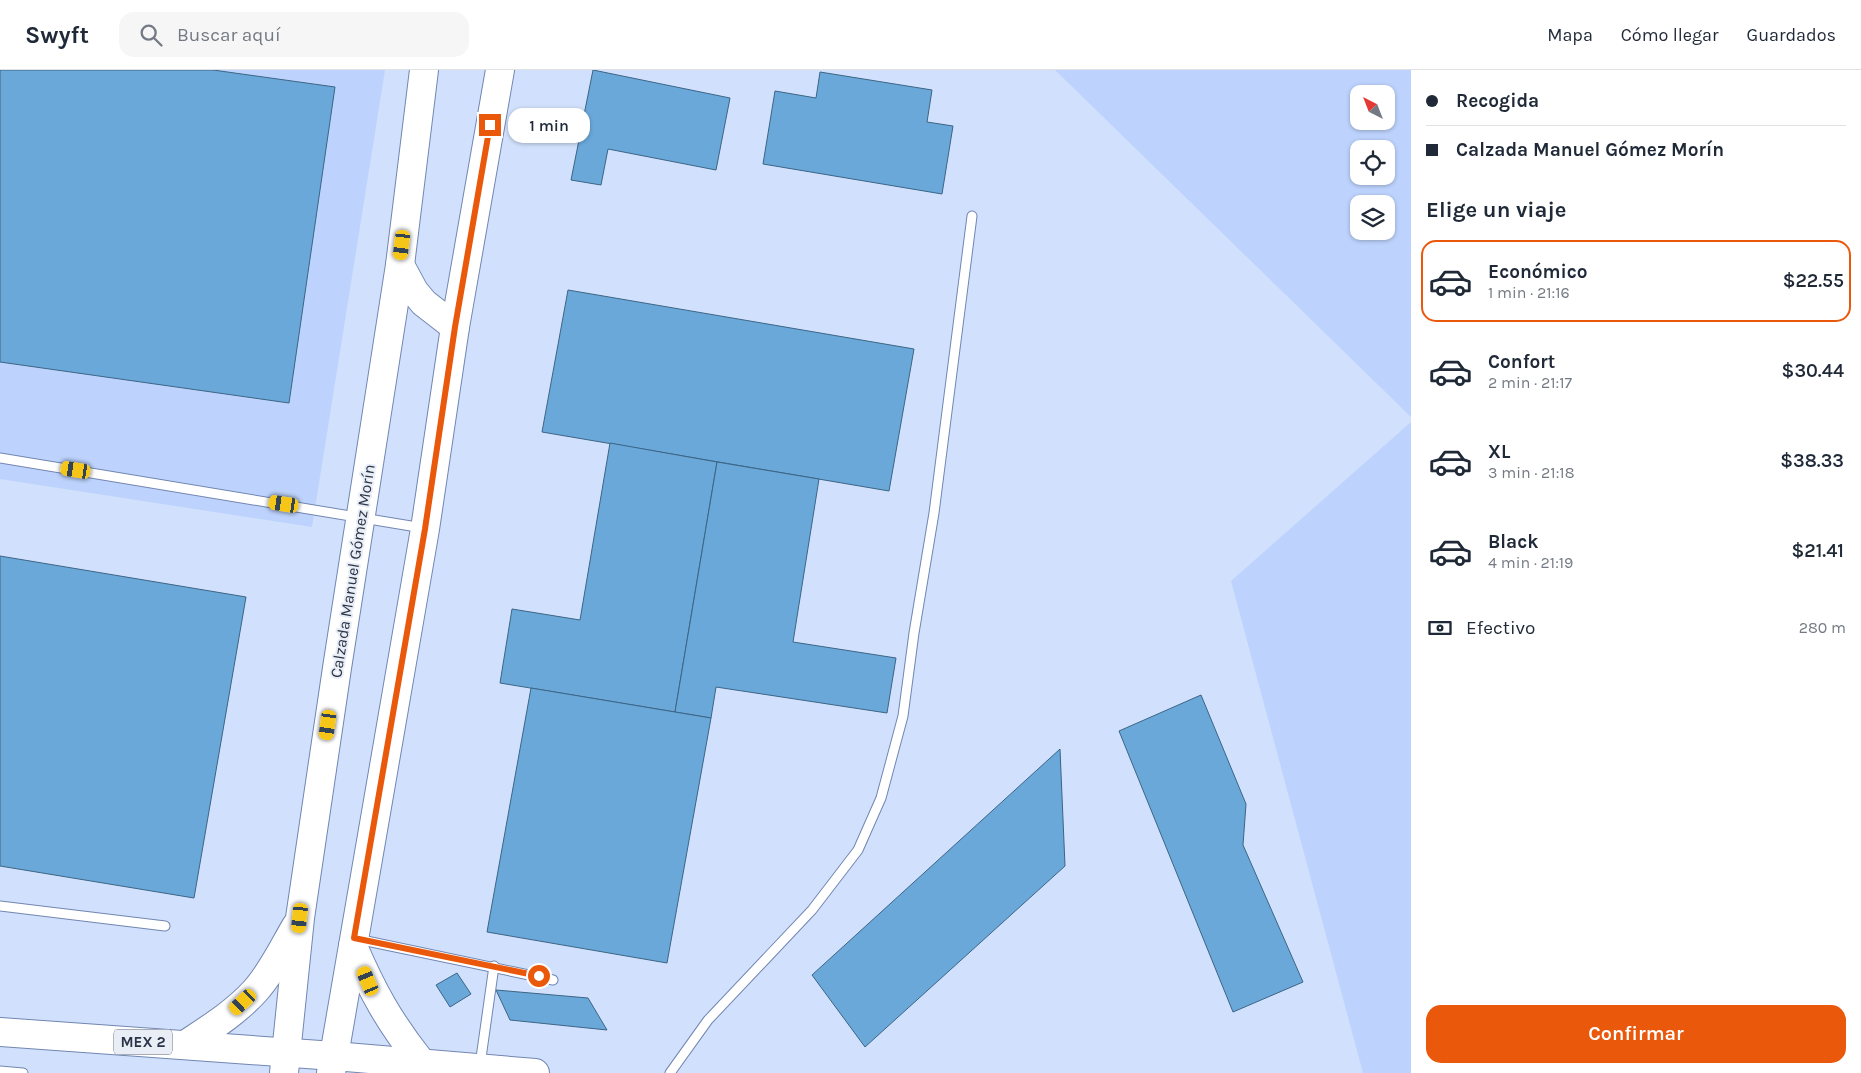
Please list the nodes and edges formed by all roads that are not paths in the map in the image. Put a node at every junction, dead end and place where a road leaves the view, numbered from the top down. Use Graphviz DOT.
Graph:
graph roads {
  1 [pos="424,70"];
  2 [pos="500,70"];
  3 [pos="972,216"];
  4 [pos="400,265"];
  5 [pos="455,327"];
  6 [pos="0,458"];
  7 [pos="360,518"];
  8 [pos="425,529"];
  9 [pos="0,906"];
  10 [pos="300,918"];
  11 [pos="165,926"];
  12 [pos="354,942"];
  13 [pos="494,966"];
  14 [pos="554,980"];
  15 [pos="0,1032"];
  16 [pos="185,1045"];
  17 [pos="420,1062"];
  18 [pos="285,1063"];
  19 [pos="332,1064"];
  20 [pos="480,1068"];
  21 [pos="0,1071"];
  22 [pos="23,1073"];
  23 [pos="535,1073"];
  24 [pos="670,1073"];
  1 -- 4 [label="main road, Calzada Manuel Gómez Morín"];
  2 -- 5 [label="main road"];
  3 -- 24 [label="lane"];
  4 -- 5 [label="main road"];
  4 -- 7 [label="main road, Calzada Manuel Gómez Morín"];
  5 -- 8 [label="main road"];
  6 -- 7 [label="lane"];
  7 -- 8 [label="lane"];
  7 -- 10 [label="main road, Calzada Manuel Gómez Morín"];
  8 -- 12 [label="main road"];
  9 -- 11 [label="lane"];
  10 -- 16 [label="main road"];
  10 -- 18 [label="main road, Calzada Manuel Gómez Morín"];
  12 -- 13 [label="lane"];
  12 -- 17 [label="main road"];
  12 -- 19 [label="main road"];
  13 -- 14 [label="lane"];
  13 -- 20 [label="lane"];
  15 -- 16 [label="main road, MEX 2"];
  16 -- 18 [label="main road, MEX 2"];
  17 -- 19 [label="main road, MEX 2"];
  17 -- 20 [label="main road, MEX 2"];
  18 -- 19 [label="main road, MEX 2"];
  20 -- 23 [label="main road, MEX 2"];
  21 -- 22 [label="lane"];
}
